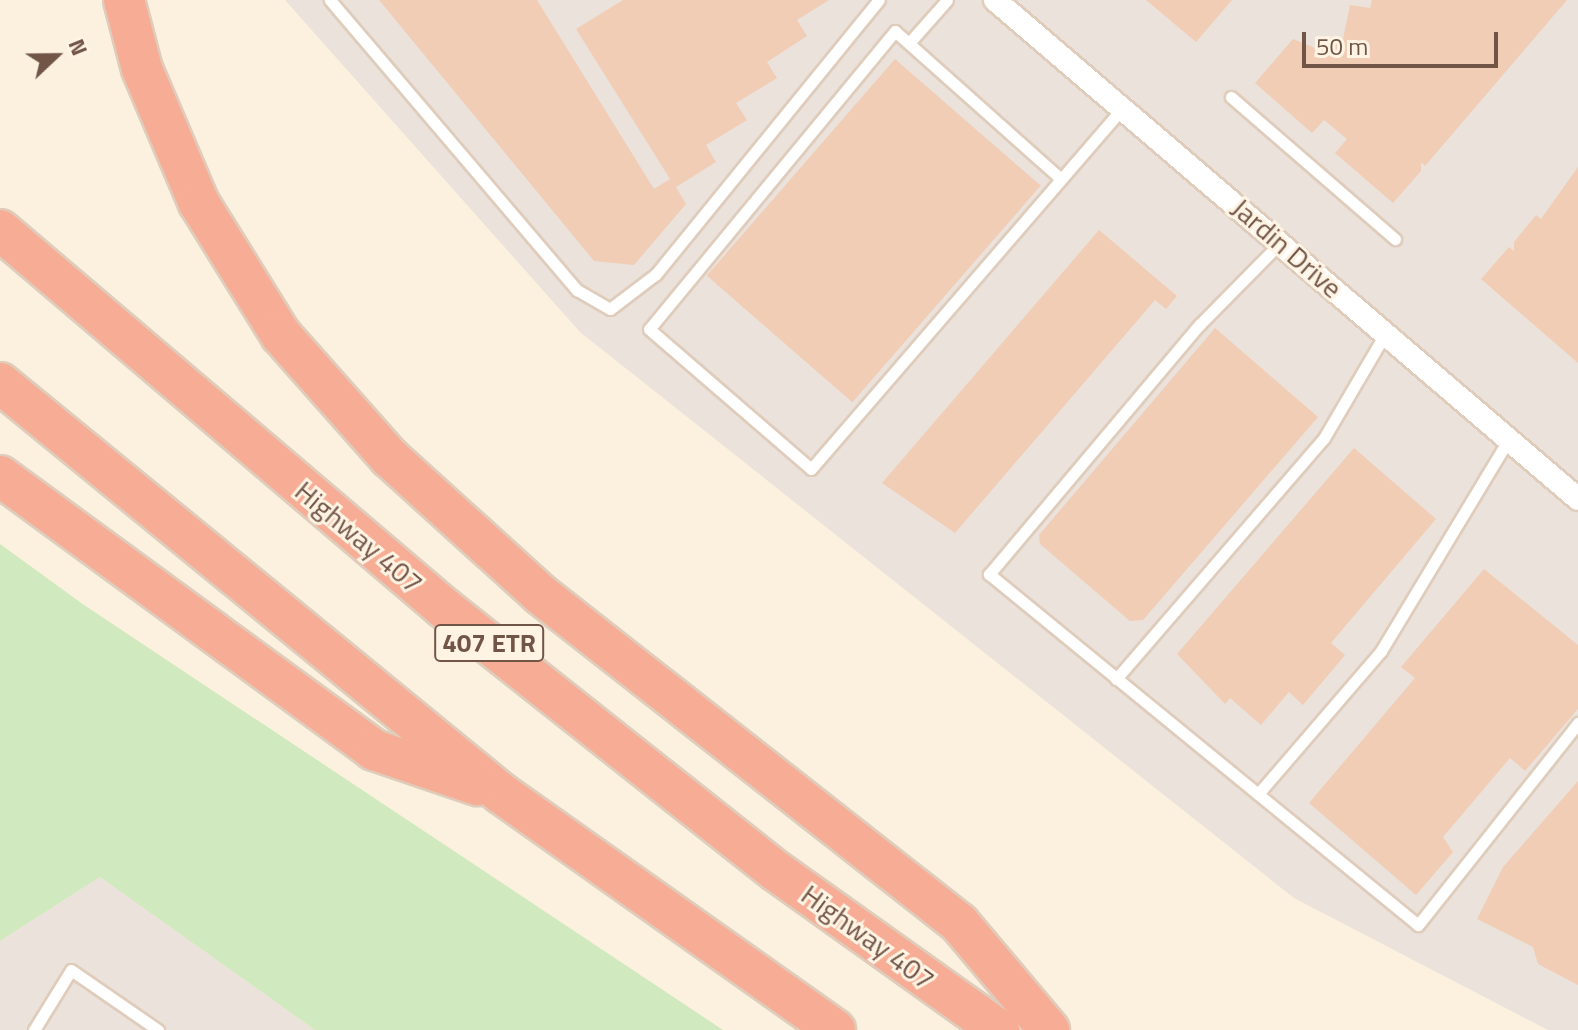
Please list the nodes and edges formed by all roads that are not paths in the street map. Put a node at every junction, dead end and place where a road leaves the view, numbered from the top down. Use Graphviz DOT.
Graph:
graph roads {
  1 [pos="124,0"];
  2 [pos="330,0"];
  3 [pos="879,0"];
  4 [pos="947,0"];
  5 [pos="995,0"];
  6 [pos="909,43"];
  7 [pos="1231,97"];
  8 [pos="1123,108"];
  9 [pos="1061,179"];
  10 [pos="0,230"];
  11 [pos="1395,239"];
  12 [pos="1280,242"];
  13 [pos="1386,333"];
  14 [pos="0,383"];
  15 [pos="1509,439"];
  16 [pos="0,476"];
  17 [pos="1578,499"];
  18 [pos="1116,679"];
  19 [pos="1578,723"];
  20 [pos="502,794"];
  21 [pos="1258,794"];
  22 [pos="34,1030"];
  23 [pos="158,1030"];
  24 [pos="835,1030"];
  25 [pos="999,1030"];
  26 [pos="1049,1030"];
  1 -- 26 [label="highway"];
  2 -- 3 [label="lane"];
  4 -- 6 [label="lane"];
  5 -- 8 [label="street, Jardin Drive"];
  6 -- 9 [label="lane"];
  6 -- 9 [label="lane"];
  7 -- 11 [label="lane"];
  8 -- 9 [label="lane"];
  8 -- 12 [label="street, Jardin Drive"];
  10 -- 25 [label="highway, Highway 407 / 407 ETR"];
  12 -- 13 [label="street, Jardin Drive"];
  12 -- 18 [label="lane"];
  13 -- 15 [label="street, Jardin Drive"];
  13 -- 18 [label="lane"];
  14 -- 20 [label="highway"];
  15 -- 17 [label="street, Jardin Drive"];
  15 -- 21 [label="lane"];
  16 -- 20 [label="highway"];
  18 -- 21 [label="lane"];
  19 -- 21 [label="lane"];
  20 -- 24 [label="highway"];
  22 -- 23 [label="lane"];
}
